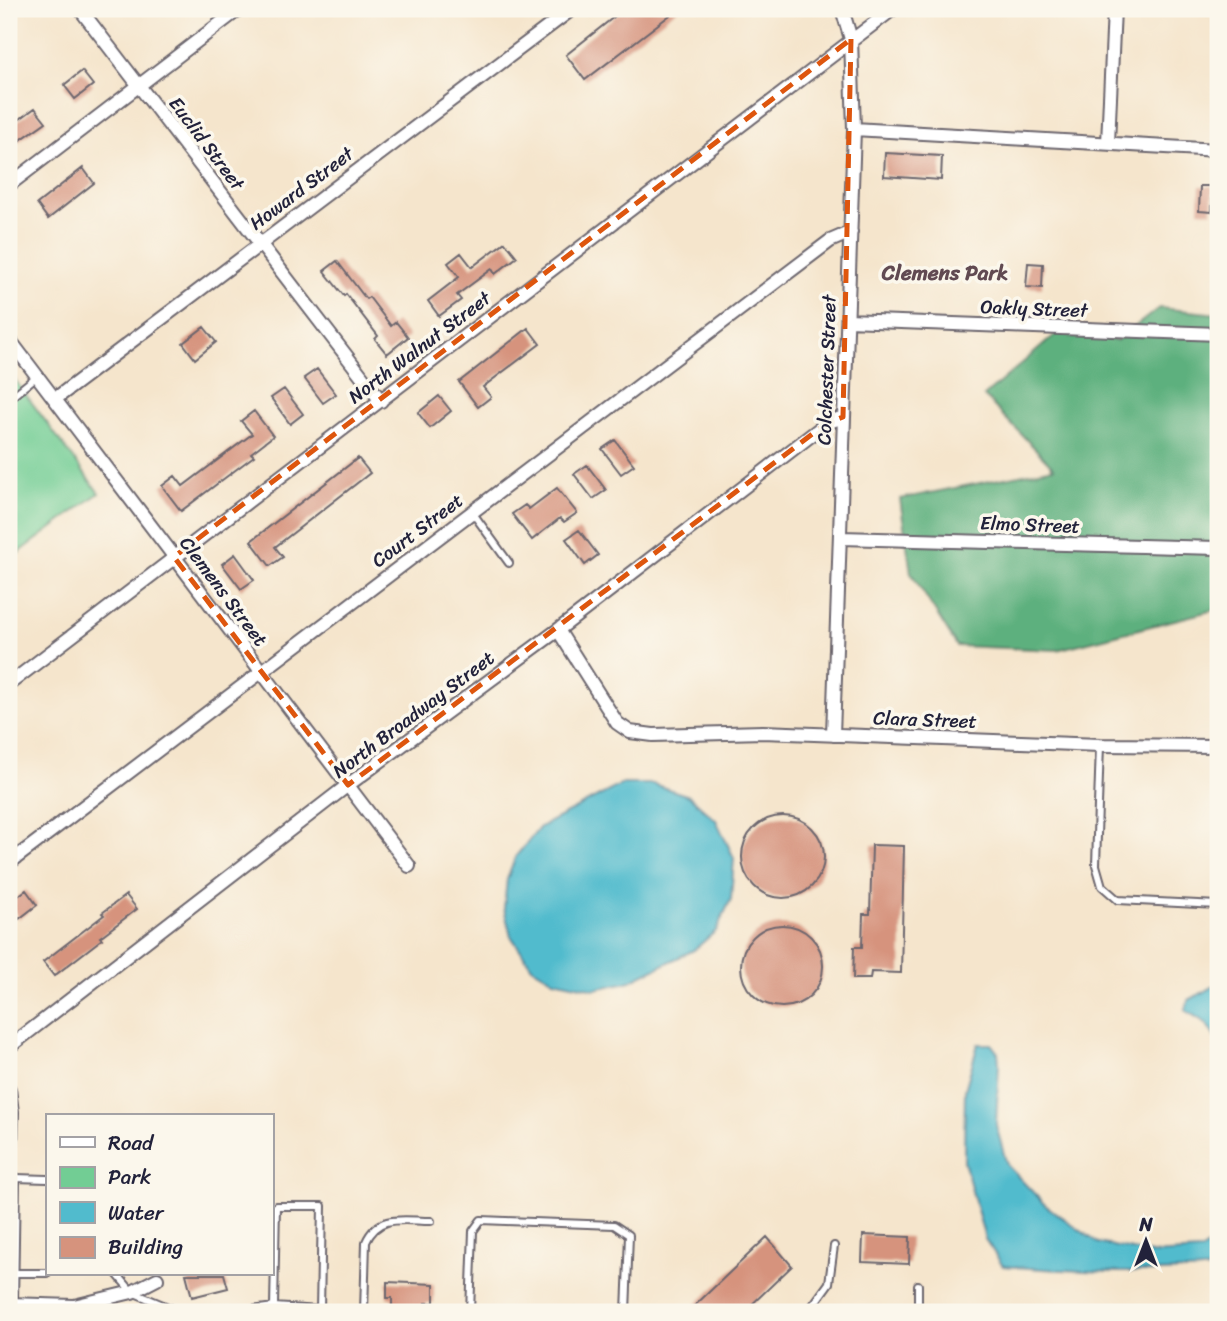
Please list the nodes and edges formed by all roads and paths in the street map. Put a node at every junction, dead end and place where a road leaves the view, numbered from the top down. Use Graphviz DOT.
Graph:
graph roads {
  1 [pos="80,9"];
  2 [pos="239,9"];
  3 [pos="572,9"];
  4 [pos="842,9"];
  5 [pos="893,9"];
  6 [pos="1114,9"];
  7 [pos="851,39"];
  8 [pos="139,85"];
  9 [pos="854,129"];
  10 [pos="1108,143"];
  11 [pos="1218,150"];
  12 [pos="9,185"];
  13 [pos="850,232"];
  14 [pos="259,244"];
  15 [pos="848,320"];
  16 [pos="1218,334"];
  17 [pos="9,339"];
  18 [pos="37,376"];
  19 [pos="9,398"];
  20 [pos="55,399"];
  21 [pos="381,401"];
  22 [pos="843,417"];
  23 [pos="472,512"];
  24 [pos="841,538"];
  25 [pos="1218,548"];
  26 [pos="174,557"];
  27 [pos="509,563"];
  28 [pos="558,630"];
  29 [pos="261,671"];
  30 [pos="9,684"];
  31 [pos="833,735"];
  32 [pos="1100,745"];
  33 [pos="1218,746"];
  34 [pos="348,785"];
  35 [pos="9,863"];
  36 [pos="409,866"];
  37 [pos="1218,905"];
  38 [pos="9,1047"];
  39 [pos="9,1089"];
  40 [pos="11,1148"];
  41 [pos="46,1178"];
  42 [pos="430,1221"];
  43 [pos="834,1246"];
  44 [pos="14,1273"];
  45 [pos="46,1273"];
  46 [pos="119,1276"];
  47 [pos="157,1277"];
  48 [pos="918,1285"];
  49 [pos="131,1292"];
  50 [pos="11,1304"];
  51 [pos="274,1307"];
  52 [pos="180,1312"];
  53 [pos="236,1312"];
  54 [pos="364,1312"];
  55 [pos="470,1312"];
  56 [pos="626,1312"];
  57 [pos="808,1312"];
  58 [pos="918,1312"];
  1 -- 8 [label="street, Euclid Street"];
  2 -- 8 [label="street"];
  3 -- 14 [label="street, Howard Street"];
  4 -- 7 [label="street, Colchester Street"];
  5 -- 7 [label="street, North Walnut Street"];
  6 -- 10 [label="street"];
  7 -- 9 [label="street, Colchester Street"];
  7 -- 21 [label="street, North Walnut Street"];
  8 -- 12 [label="street"];
  8 -- 14 [label="street, Euclid Street"];
  9 -- 10 [label="street"];
  9 -- 13 [label="street, Colchester Street"];
  10 -- 11 [label="street"];
  13 -- 15 [label="street, Colchester Street"];
  13 -- 23 [label="street, Court Street"];
  14 -- 20 [label="street, Howard Street"];
  14 -- 21 [label="street, Euclid Street"];
  15 -- 16 [label="street, Oakly Street"];
  15 -- 22 [label="street, Colchester Street"];
  17 -- 18 [label="street, Clemens Street"];
  18 -- 19 [label="lane"];
  18 -- 20 [label="street, Clemens Street"];
  20 -- 26 [label="street, Clemens Street"];
  21 -- 26 [label="street, North Walnut Street"];
  22 -- 24 [label="street, Colchester Street"];
  22 -- 28 [label="street, North Broadway Street"];
  23 -- 27 [label="lane"];
  23 -- 29 [label="street, Court Street"];
  24 -- 25 [label="street, Elmo Street"];
  24 -- 31 [label="street, Colchester Street"];
  26 -- 29 [label="street, Clemens Street"];
  26 -- 30 [label="street, North Walnut Street"];
  28 -- 31 [label="street, Clara Street"];
  28 -- 34 [label="street, North Broadway Street"];
  29 -- 34 [label="street, Clemens Street"];
  29 -- 35 [label="street, Court Street"];
  31 -- 32 [label="street, Clara Street"];
  32 -- 33 [label="street, Clara Street"];
  32 -- 37 [label="lane"];
  34 -- 36 [label="street, Clemens Street"];
  34 -- 38 [label="street, North Broadway Street"];
  39 -- 40 [label="street"];
  41 -- 44 [label="lane"];
  42 -- 54 [label="lane"];
  43 -- 57 [label="lane"];
  44 -- 45 [label="lane"];
  44 -- 50 [label="lane"];
  46 -- 49 [label="lane"];
  47 -- 49 [label="street"];
  48 -- 58 [label="lane"];
  49 -- 50 [label="street"];
  49 -- 52 [label="lane"];
  51 -- 51 [label="lane"];
  51 -- 53 [label="lane"];
  55 -- 56 [label="lane"];
}
